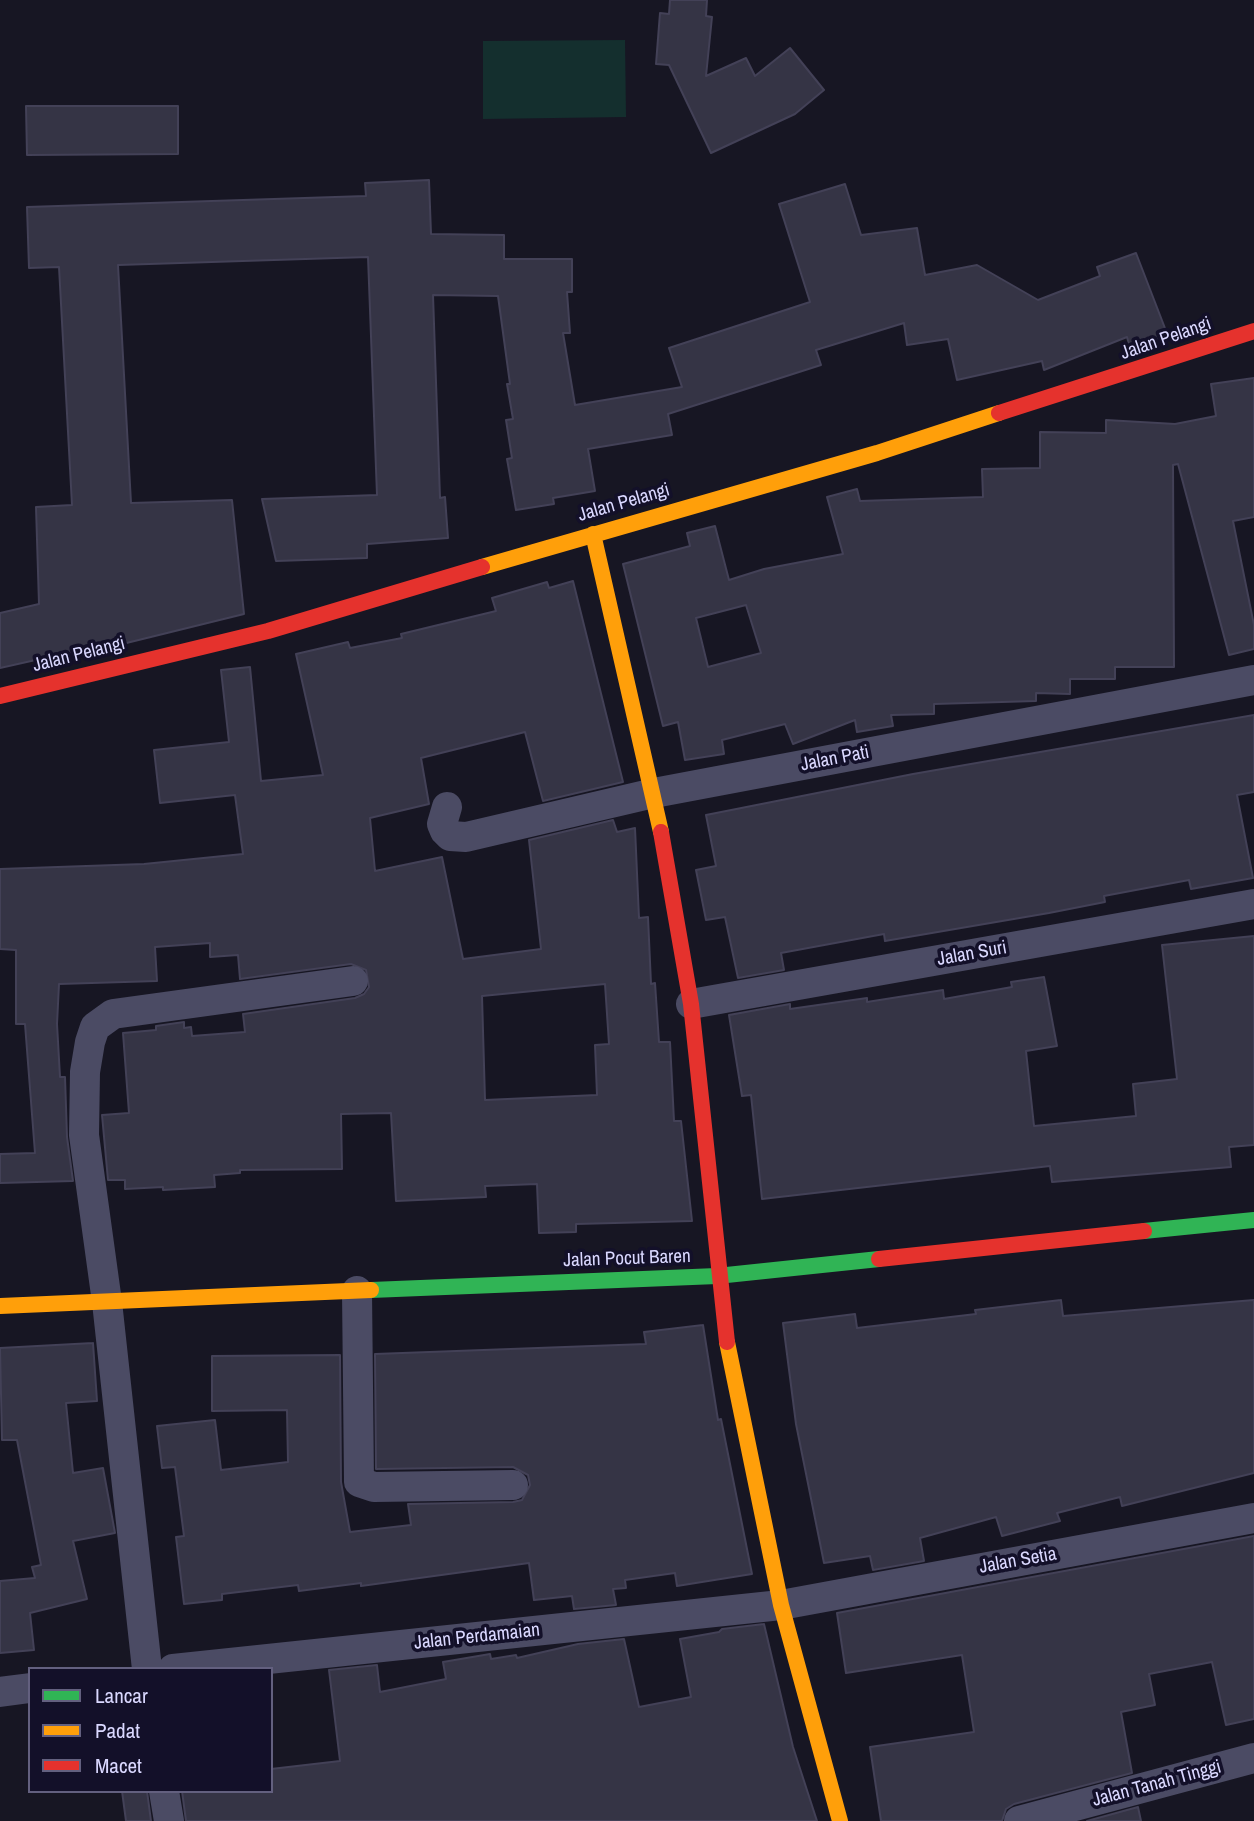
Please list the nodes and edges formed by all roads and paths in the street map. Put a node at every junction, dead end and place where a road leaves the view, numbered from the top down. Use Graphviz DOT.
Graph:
graph roads {
  1 [pos="1254,331"];
  2 [pos="593,534"];
  3 [pos="1254,680"];
  4 [pos="0,696"];
  5 [pos="654,793"];
  6 [pos="447,807"];
  7 [pos="1254,904"];
  8 [pos="353,981"];
  9 [pos="691,1004"];
  10 [pos="1254,1220"];
  11 [pos="717,1276"];
  12 [pos="357,1291"];
  13 [pos="107,1302"];
  14 [pos="0,1306"];
  15 [pos="513,1485"];
  16 [pos="1254,1518"];
  17 [pos="781,1605"];
  18 [pos="147,1667"];
  19 [pos="192,1667"];
  20 [pos="28,1688"];
  21 [pos="0,1692"];
  22 [pos="1254,1758"];
  23 [pos="164,1793"];
  24 [pos="169,1821"];
  25 [pos="840,1821"];
  26 [pos="1019,1821"];
  1 -- 2 [label="street, Jalan Pelangi"];
  2 -- 4 [label="street, Jalan Pelangi"];
  2 -- 5 [label="street"];
  3 -- 5 [label="street, Jalan Pati"];
  5 -- 6 [label="street, Jalan Pati"];
  5 -- 9 [label="street"];
  7 -- 9 [label="street, Jalan Suri"];
  8 -- 13 [label="street"];
  9 -- 11 [label="street"];
  10 -- 11 [label="street, Jalan Pocut Baren"];
  11 -- 12 [label="street, Jalan Pocut Baren"];
  11 -- 17 [label="street"];
  12 -- 13 [label="street, Jalan Pocut Baren"];
  12 -- 15 [label="street"];
  13 -- 14 [label="street, Jalan Pocut Baren"];
  13 -- 18 [label="street"];
  16 -- 17 [label="street, Jalan Setia"];
  17 -- 19 [label="street, Jalan Perdamaian"];
  17 -- 25 [label="street"];
  20 -- 21 [label="street"];
  22 -- 26 [label="street, Jalan Tanah Tinggi"];
  23 -- 24 [label="street"];
}
